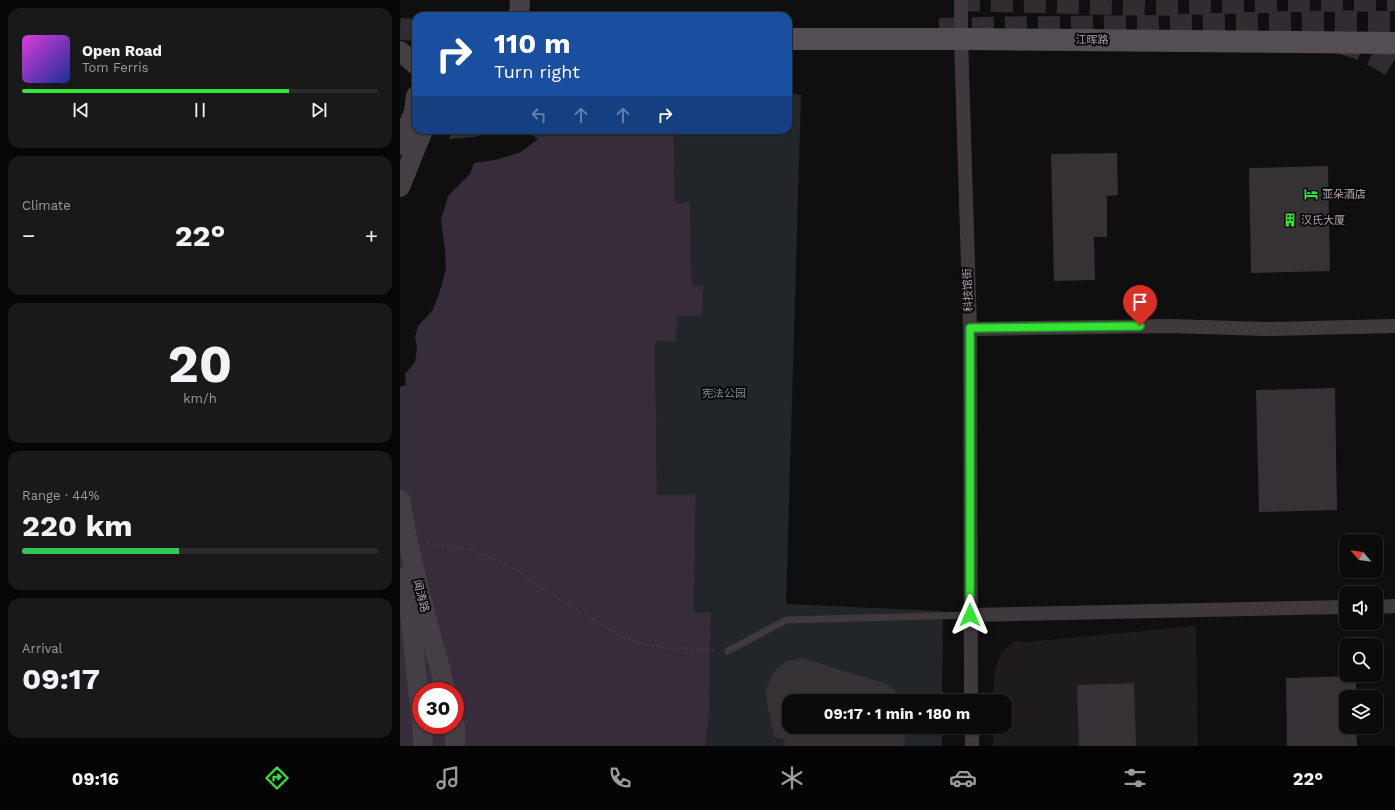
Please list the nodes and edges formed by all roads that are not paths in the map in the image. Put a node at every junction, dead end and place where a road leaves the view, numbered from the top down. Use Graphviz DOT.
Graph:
graph roads {
  1 [pos="520,0"];
  2 [pos="961,0"];
  3 [pos="519,12"];
  4 [pos="792,39"];
  5 [pos="961,39"];
  6 [pos="1395,43"];
  7 [pos="400,52"];
  8 [pos="412,62"];
  9 [pos="412,117"];
  10 [pos="421,134"];
  11 [pos="400,145"];
  12 [pos="400,187"];
  13 [pos="1395,326"];
  14 [pos="970,328"];
  15 [pos="400,500"];
  16 [pos="400,568"];
  17 [pos="1395,606"];
  18 [pos="1339,607"];
  19 [pos="1383,607"];
  20 [pos="970,615"];
  21 [pos="728,651"];
  22 [pos="417,682"];
  23 [pos="444,682"];
  24 [pos="971,694"];
  25 [pos="422,734"];
  26 [pos="454,734"];
  27 [pos="972,734"];
  28 [pos="423,746"];
  29 [pos="455,746"];
  30 [pos="972,746"];
  1 -- 3 [label="main road"];
  2 -- 5 [label="street, 科技馆街"];
  4 -- 5 [label="main road, 江晖路"];
  5 -- 6 [label="main road, 江晖路"];
  5 -- 14 [label="street, 科技馆街"];
  7 -- 8 [label="main road"];
  9 -- 11 [label="main road"];
  10 -- 12 [label="main road"];
  13 -- 14 [label="street"];
  14 -- 20 [label="street, 科技馆街"];
  15 -- 23 [label="main road, 闻涛路"];
  16 -- 22 [label="main road, 闻涛路"];
  17 -- 19 [label="street"];
  18 -- 20 [label="street"];
  20 -- 21 [label="lane"];
  20 -- 24 [label="street, 科技馆街"];
  25 -- 28 [label="main road"];
  26 -- 29 [label="main road"];
  27 -- 30 [label="street"];
}
